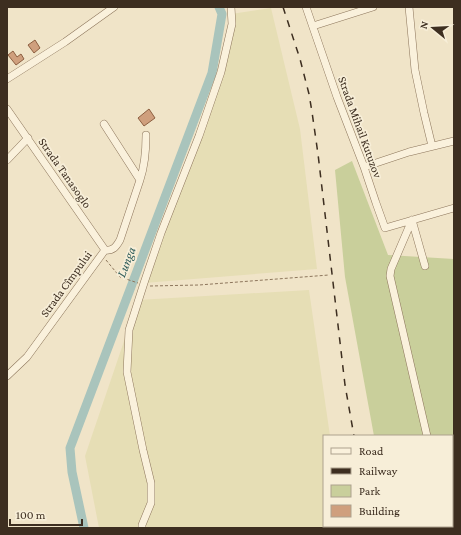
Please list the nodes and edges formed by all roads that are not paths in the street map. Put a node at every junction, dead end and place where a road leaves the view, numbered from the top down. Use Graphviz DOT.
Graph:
graph roads {
  1 [pos="114,7"];
  2 [pos="231,7"];
  3 [pos="306,7"];
  4 [pos="374,7"];
  5 [pos="409,7"];
  6 [pos="313,26"];
  7 [pos="7,79"];
  8 [pos="7,109"];
  9 [pos="104,124"];
  10 [pos="146,136"];
  11 [pos="28,138"];
  12 [pos="454,141"];
  13 [pos="432,146"];
  14 [pos="7,160"];
  15 [pos="364,167"];
  16 [pos="140,180"];
  17 [pos="454,208"];
  18 [pos="412,220"];
  19 [pos="103,252"];
  20 [pos="425,266"];
  21 [pos="7,376"];
  22 [pos="426,435"];
  23 [pos="142,528"];
  1 -- 7 [label="street"];
  2 -- 23 [label="street"];
  3 -- 6 [label="street, Strada Mihail Kutuzov"];
  4 -- 6 [label="street"];
  5 -- 13 [label="street"];
  6 -- 15 [label="street, Strada Mihail Kutuzov"];
  8 -- 11 [label="street, Strada Tanasoglo"];
  9 -- 16 [label="street"];
  10 -- 16 [label="street, Strada Cîmpului"];
  11 -- 14 [label="street"];
  11 -- 19 [label="street, Strada Tanasoglo"];
  12 -- 13 [label="street"];
  13 -- 15 [label="street"];
  15 -- 18 [label="street, Strada Mihail Kutuzov"];
  16 -- 19 [label="street, Strada Cîmpului"];
  17 -- 18 [label="street, Strada Mihail Kutuzov"];
  18 -- 20 [label="street"];
  18 -- 22 [label="street"];
  19 -- 21 [label="street, Strada Cîmpului"];
}
